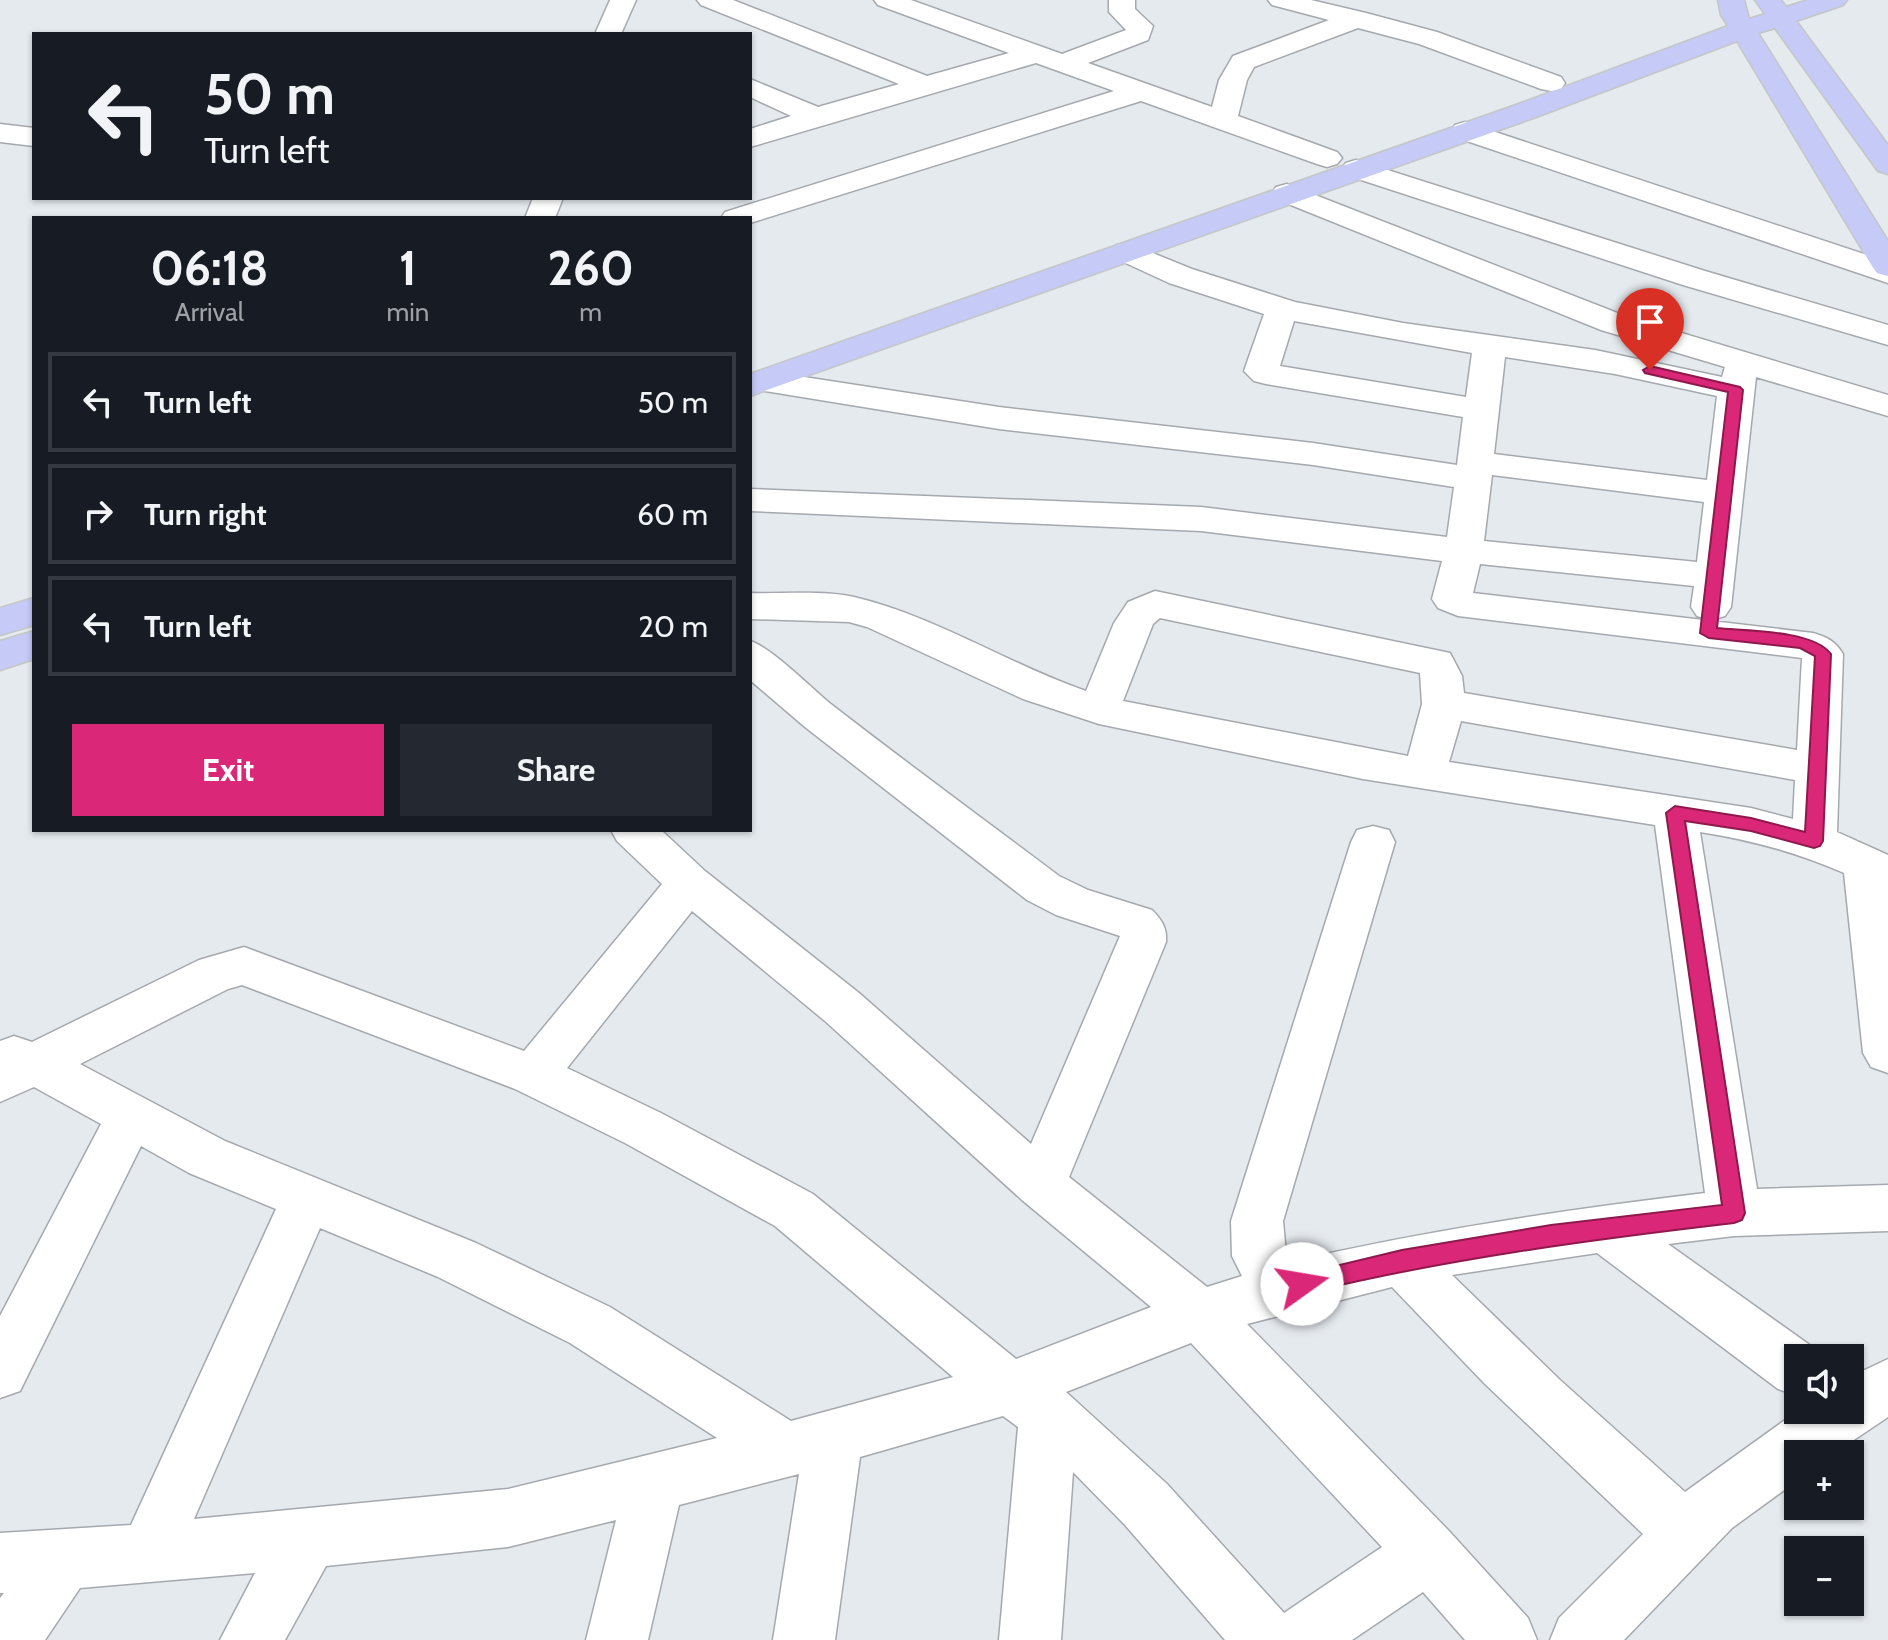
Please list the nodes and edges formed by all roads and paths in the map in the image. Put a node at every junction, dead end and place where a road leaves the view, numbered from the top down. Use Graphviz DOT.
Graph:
graph roads {
  1 [pos="623,0"];
  2 [pos="710,0"];
  3 [pos="887,0"];
  4 [pos="1281,0"];
  5 [pos="1389,0"];
  6 [pos="1834,0"];
  7 [pos="1114,5"];
  8 [pos="1775,5"];
  9 [pos="1736,15"];
  10 [pos="1369,23"];
  11 [pos="609,32"];
  12 [pos="1036,54"];
  13 [pos="1065,62"];
  14 [pos="1551,83"];
  15 [pos="926,85"];
  16 [pos="752,88"];
  17 [pos="1143,91"];
  18 [pos="817,117"];
  19 [pos="1223,121"];
  20 [pos="1465,131"];
  21 [pos="0,133"];
  22 [pos="32,137"];
  23 [pos="752,137"];
  24 [pos="1341,164"];
  25 [pos="1888,165"];
  26 [pos="1287,193"];
  27 [pos="742,216"];
  28 [pos="1128,252"];
  29 [pos="1888,266"];
  30 [pos="1888,273"];
  31 [pos="1282,308"];
  32 [pos="1888,335"];
  33 [pos="1490,345"];
  34 [pos="755,375"];
  35 [pos="1739,376"];
  36 [pos="1888,406"];
  37 [pos="1482,410"];
  38 [pos="1474,471"];
  39 [pos="1723,493"];
  40 [pos="752,500"];
  41 [pos="1464,550"];
  42 [pos="1714,576"];
  43 [pos="752,606"];
  44 [pos="32,612"];
  45 [pos="0,622"];
  46 [pos="1709,633"];
  47 [pos="32,645"];
  48 [pos="0,656"];
  49 [pos="752,657"];
  50 [pos="1444,704"];
  51 [pos="1099,710"];
  52 [pos="1817,769"];
  53 [pos="1424,773"];
  54 [pos="1675,813"];
  55 [pos="635,832"];
  56 [pos="1814,841"];
  57 [pos="1373,842"];
  58 [pos="1876,869"];
  59 [pos="689,883"];
  60 [pos="1888,1053"];
  61 [pos="12,1066"];
  62 [pos="533,1075"];
  63 [pos="131,1116"];
  64 [pos="1040,1184"];
  65 [pos="307,1198"];
  66 [pos="1888,1208"];
  67 [pos="1734,1213"];
  68 [pos="1604,1228"];
  69 [pos="1402,1260"];
  70 [pos="1276,1290"];
  71 [pos="1200,1314"];
  72 [pos="1784,1360"];
  73 [pos="0,1372"];
  74 [pos="1888,1386"];
  75 [pos="1029,1400"];
  76 [pos="1864,1400"];
  77 [pos="1827,1424"];
  78 [pos="810,1444"];
  79 [pos="655,1482"];
  80 [pos="1685,1532"];
  81 [pos="309,1537"];
  82 [pos="1428,1552"];
  83 [pos="149,1554"];
  84 [pos="64,1559"];
  85 [pos="0,1563"];
  86 [pos="8,1640"];
  87 [pos="251,1640"];
  88 [pos="617,1640"];
  89 [pos="804,1640"];
  90 [pos="1030,1640"];
  91 [pos="1266,1640"];
  92 [pos="1298,1640"];
  93 [pos="1506,1640"];
  94 [pos="1581,1640"];
  1 -- 11 [label="street"];
  2 -- 15 [label="street"];
  3 -- 12 [label="street"];
  4 -- 10 [label="street"];
  5 -- 10 [label="street"];
  6 -- 8 [label="main road"];
  7 -- 13 [label="street"];
  8 -- 9 [label="main road"];
  8 -- 25 [label="main road"];
  9 -- 14 [label="main road"];
  9 -- 20 [label="main road"];
  9 -- 29 [label="main road"];
  10 -- 14 [label="street"];
  10 -- 19 [label="street"];
  12 -- 13 [label="street"];
  12 -- 15 [label="street"];
  13 -- 17 [label="street"];
  14 -- 24 [label="main road"];
  15 -- 18 [label="street"];
  16 -- 18 [label="street"];
  17 -- 19 [label="street"];
  17 -- 27 [label="street"];
  18 -- 23 [label="street"];
  19 -- 24 [label="street"];
  20 -- 24 [label="main road"];
  20 -- 30 [label="street"];
  21 -- 22 [label="street"];
  24 -- 26 [label="main road"];
  24 -- 32 [label="street"];
  24 -- 34 [label="main road"];
  26 -- 28 [label="main road"];
  26 -- 35 [label="street"];
  28 -- 31 [label="street"];
  28 -- 34 [label="main road"];
  31 -- 33 [label="street"];
  31 -- 37 [label="street"];
  33 -- 35 [label="street"];
  33 -- 37 [label="street"];
  34 -- 38 [label="street"];
  35 -- 36 [label="street"];
  35 -- 39 [label="street"];
  37 -- 38 [label="street"];
  38 -- 39 [label="street"];
  38 -- 41 [label="street"];
  39 -- 42 [label="street"];
  40 -- 41 [label="street"];
  41 -- 42 [label="street"];
  41 -- 46 [label="street"];
  42 -- 46 [label="street"];
  43 -- 51 [label="street"];
  44 -- 45 [label="main road"];
  46 -- 52 [label="street"];
  47 -- 48 [label="main road"];
  49 -- 64 [label="street"];
  50 -- 51 [label="street"];
  50 -- 52 [label="street"];
  50 -- 53 [label="street"];
  51 -- 53 [label="street"];
  52 -- 56 [label="street"];
  53 -- 54 [label="street"];
  54 -- 56 [label="street"];
  54 -- 67 [label="street"];
  55 -- 59 [label="street"];
  56 -- 58 [label="street"];
  57 -- 70 [label="street"];
  58 -- 60 [label="street"];
  59 -- 62 [label="street"];
  59 -- 64 [label="street"];
  61 -- 62 [label="street"];
  61 -- 63 [label="street"];
  62 -- 75 [label="street"];
  63 -- 65 [label="street"];
  63 -- 73 [label="street"];
  64 -- 71 [label="street"];
  65 -- 78 [label="street"];
  65 -- 83 [label="street"];
  66 -- 67 [label="street"];
  67 -- 68 [label="street"];
  68 -- 69 [label="street"];
  68 -- 72 [label="street"];
  69 -- 70 [label="street"];
  69 -- 80 [label="street"];
  70 -- 71 [label="street"];
  71 -- 75 [label="street"];
  71 -- 82 [label="street"];
  74 -- 76 [label="street"];
  75 -- 78 [label="street"];
  75 -- 90 [label="street"];
  75 -- 91 [label="street"];
  77 -- 80 [label="street"];
  78 -- 79 [label="street"];
  78 -- 89 [label="street"];
  79 -- 81 [label="street"];
  79 -- 88 [label="street"];
  80 -- 94 [label="street"];
  81 -- 83 [label="street"];
  81 -- 87 [label="street"];
  82 -- 92 [label="street"];
  82 -- 93 [label="street"];
  83 -- 84 [label="street"];
  84 -- 85 [label="street"];
  84 -- 86 [label="street"];
}
